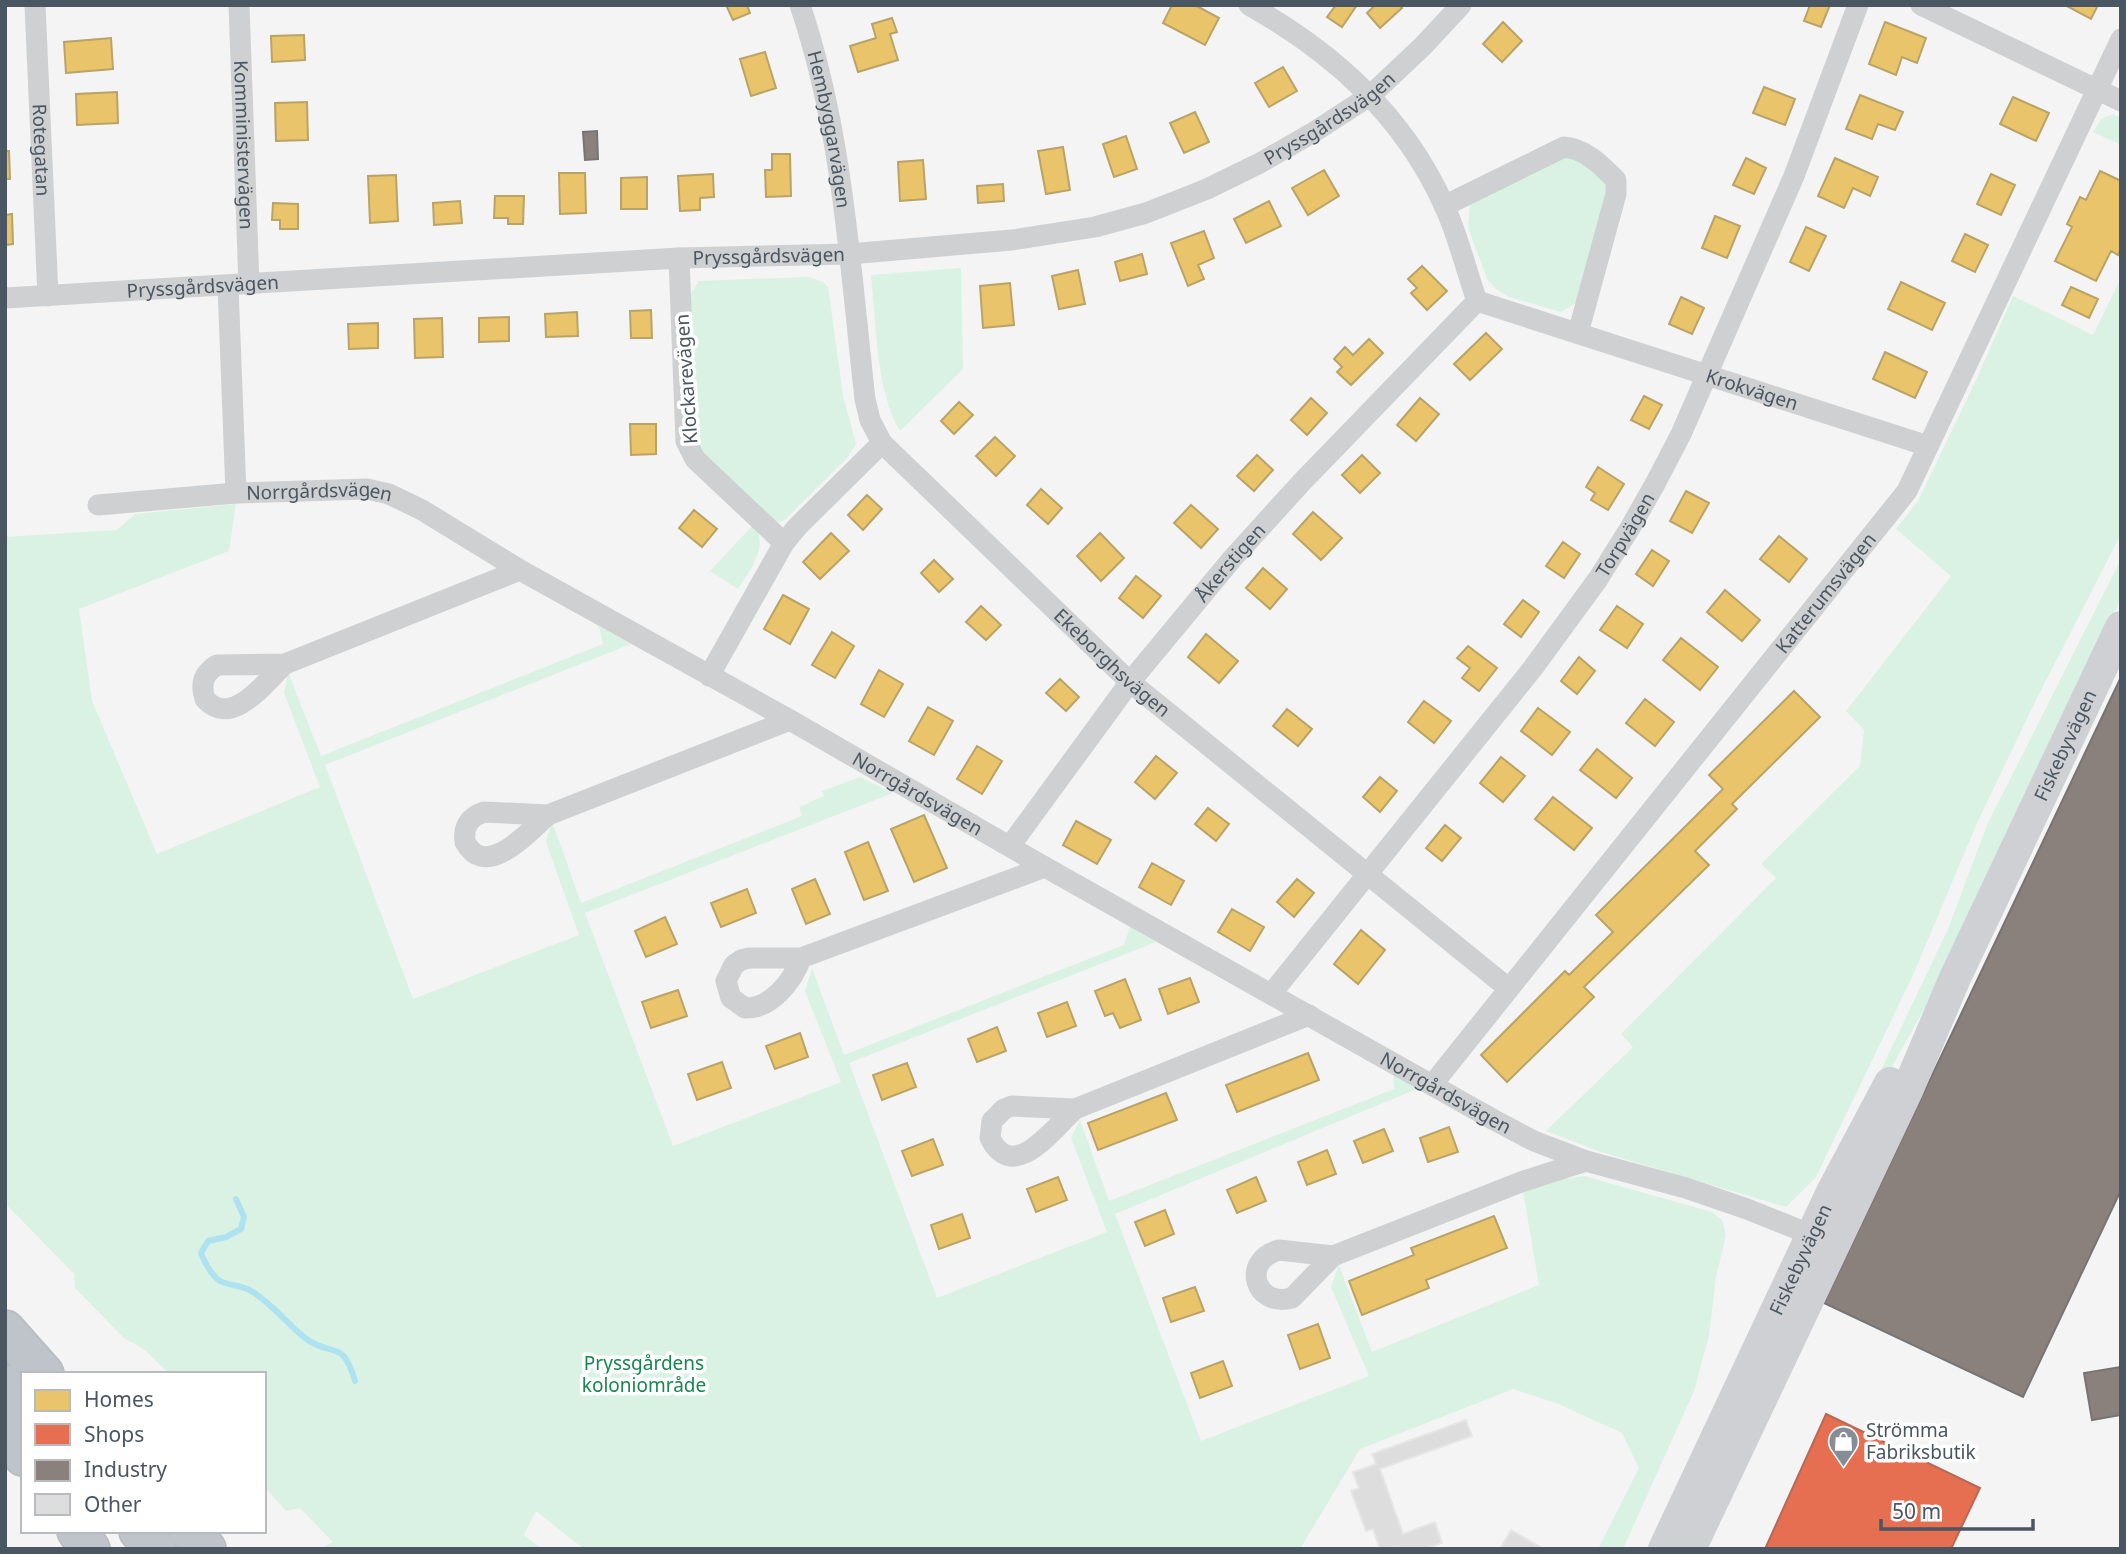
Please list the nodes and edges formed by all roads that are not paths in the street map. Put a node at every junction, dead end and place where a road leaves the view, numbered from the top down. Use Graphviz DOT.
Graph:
graph roads {
  1 [pos="35,5"];
  2 [pos="239,5"];
  3 [pos="800,5"];
  4 [pos="1249,5"];
  5 [pos="1461,5"];
  6 [pos="1858,5"];
  7 [pos="1921,5"];
  8 [pos="2121,39"];
  9 [pos="2097,90"];
  10 [pos="1371,95"];
  11 [pos="2121,101"];
  12 [pos="1444,206"];
  13 [pos="849,254"];
  14 [pos="679,258"];
  15 [pos="239,285"];
  16 [pos="48,296"];
  17 [pos="5,298"];
  18 [pos="1477,301"];
  19 [pos="1578,333"];
  20 [pos="1707,374"];
  21 [pos="882,443"];
  22 [pos="1928,446"];
  23 [pos="236,493"];
  24 [pos="98,505"];
  25 [pos="784,543"];
  26 [pos="520,570"];
  27 [pos="2121,627"];
  28 [pos="285,664"];
  29 [pos="709,676"];
  30 [pos="1130,682"];
  31 [pos="790,720"];
  32 [pos="548,815"];
  33 [pos="1010,846"];
  34 [pos="1045,867"];
  35 [pos="1367,874"];
  36 [pos="801,958"];
  37 [pos="1508,988"];
  38 [pos="1272,993"];
  39 [pos="1309,1015"];
  40 [pos="1432,1085"];
  41 [pos="1075,1109"];
  42 [pos="1586,1161"];
  43 [pos="1823,1239"];
  44 [pos="1333,1256"];
  45 [pos="5,1330"];
  46 [pos="42,1372"];
  47 [pos="5,1384"];
  48 [pos="21,1402"];
  49 [pos="5,1430"];
  50 [pos="21,1453"];
  51 [pos="78,1533"];
  52 [pos="141,1533"];
  53 [pos="191,1533"];
  54 [pos="90,1549"];
  55 [pos="156,1549"];
  56 [pos="206,1549"];
  57 [pos="1664,1549"];
  58 [pos="1690,1549"];
  1 -- 16 [label="street, Rotegatan"];
  2 -- 15 [label="street, Komministervägen"];
  3 -- 13 [label="street, Hembyggarvägen"];
  4 -- 10 [label="street"];
  5 -- 10 [label="street, Pryssgårdsvägen"];
  6 -- 20 [label="street, Torpvägen"];
  7 -- 9 [label="street"];
  8 -- 9 [label="street, Katterumsvägen"];
  9 -- 11 [label="street"];
  9 -- 22 [label="street, Katterumsvägen"];
  10 -- 12 [label="street"];
  10 -- 13 [label="street, Pryssgårdsvägen"];
  12 -- 18 [label="street"];
  12 -- 19 [label="street"];
  13 -- 14 [label="street, Pryssgårdsvägen"];
  13 -- 21 [label="street, Ekeborghsvägen"];
  14 -- 15 [label="street, Pryssgårdsvägen"];
  14 -- 25 [label="street, Klockarevägen"];
  15 -- 16 [label="street, Pryssgårdsvägen"];
  15 -- 23 [label="street, Komministervägen"];
  16 -- 17 [label="street, Pryssgårdsvägen"];
  18 -- 19 [label="street, Krokvägen"];
  18 -- 30 [label="street, Åkerstigen"];
  19 -- 20 [label="street, Krokvägen"];
  20 -- 22 [label="street, Krokvägen"];
  20 -- 35 [label="street, Torpvägen"];
  21 -- 25 [label="street"];
  21 -- 30 [label="street, Ekeborghsvägen"];
  22 -- 37 [label="street, Katterumsvägen"];
  23 -- 24 [label="street, Norrgårdsvägen"];
  23 -- 26 [label="street, Norrgårdsvägen"];
  25 -- 29 [label="street"];
  26 -- 28 [label="street"];
  26 -- 29 [label="street, Norrgårdsvägen"];
  27 -- 43 [label="street, Fiskebyvägen"];
  29 -- 31 [label="street, Norrgårdsvägen"];
  30 -- 33 [label="street, Åkerstigen"];
  30 -- 35 [label="street, Ekeborghsvägen"];
  31 -- 32 [label="street"];
  31 -- 33 [label="street, Norrgårdsvägen"];
  33 -- 34 [label="street, Norrgårdsvägen"];
  34 -- 36 [label="street"];
  34 -- 38 [label="street, Norrgårdsvägen"];
  35 -- 37 [label="street, Ekeborghsvägen"];
  35 -- 38 [label="street, Torpvägen"];
  37 -- 40 [label="street, Katterumsvägen"];
  38 -- 39 [label="street, Norrgårdsvägen"];
  39 -- 40 [label="street, Norrgårdsvägen"];
  39 -- 41 [label="street"];
  40 -- 42 [label="street, Norrgårdsvägen"];
  42 -- 43 [label="street, Norrgårdsvägen"];
  42 -- 44 [label="street"];
  43 -- 57 [label="street, Fiskebyvägen"];
  43 -- 58 [label="street, Fiskebyvägen"];
  45 -- 46 [label="highway"];
  47 -- 48 [label="highway"];
  49 -- 50 [label="highway"];
  51 -- 54 [label="highway"];
  52 -- 55 [label="highway"];
  53 -- 56 [label="highway"];
}
